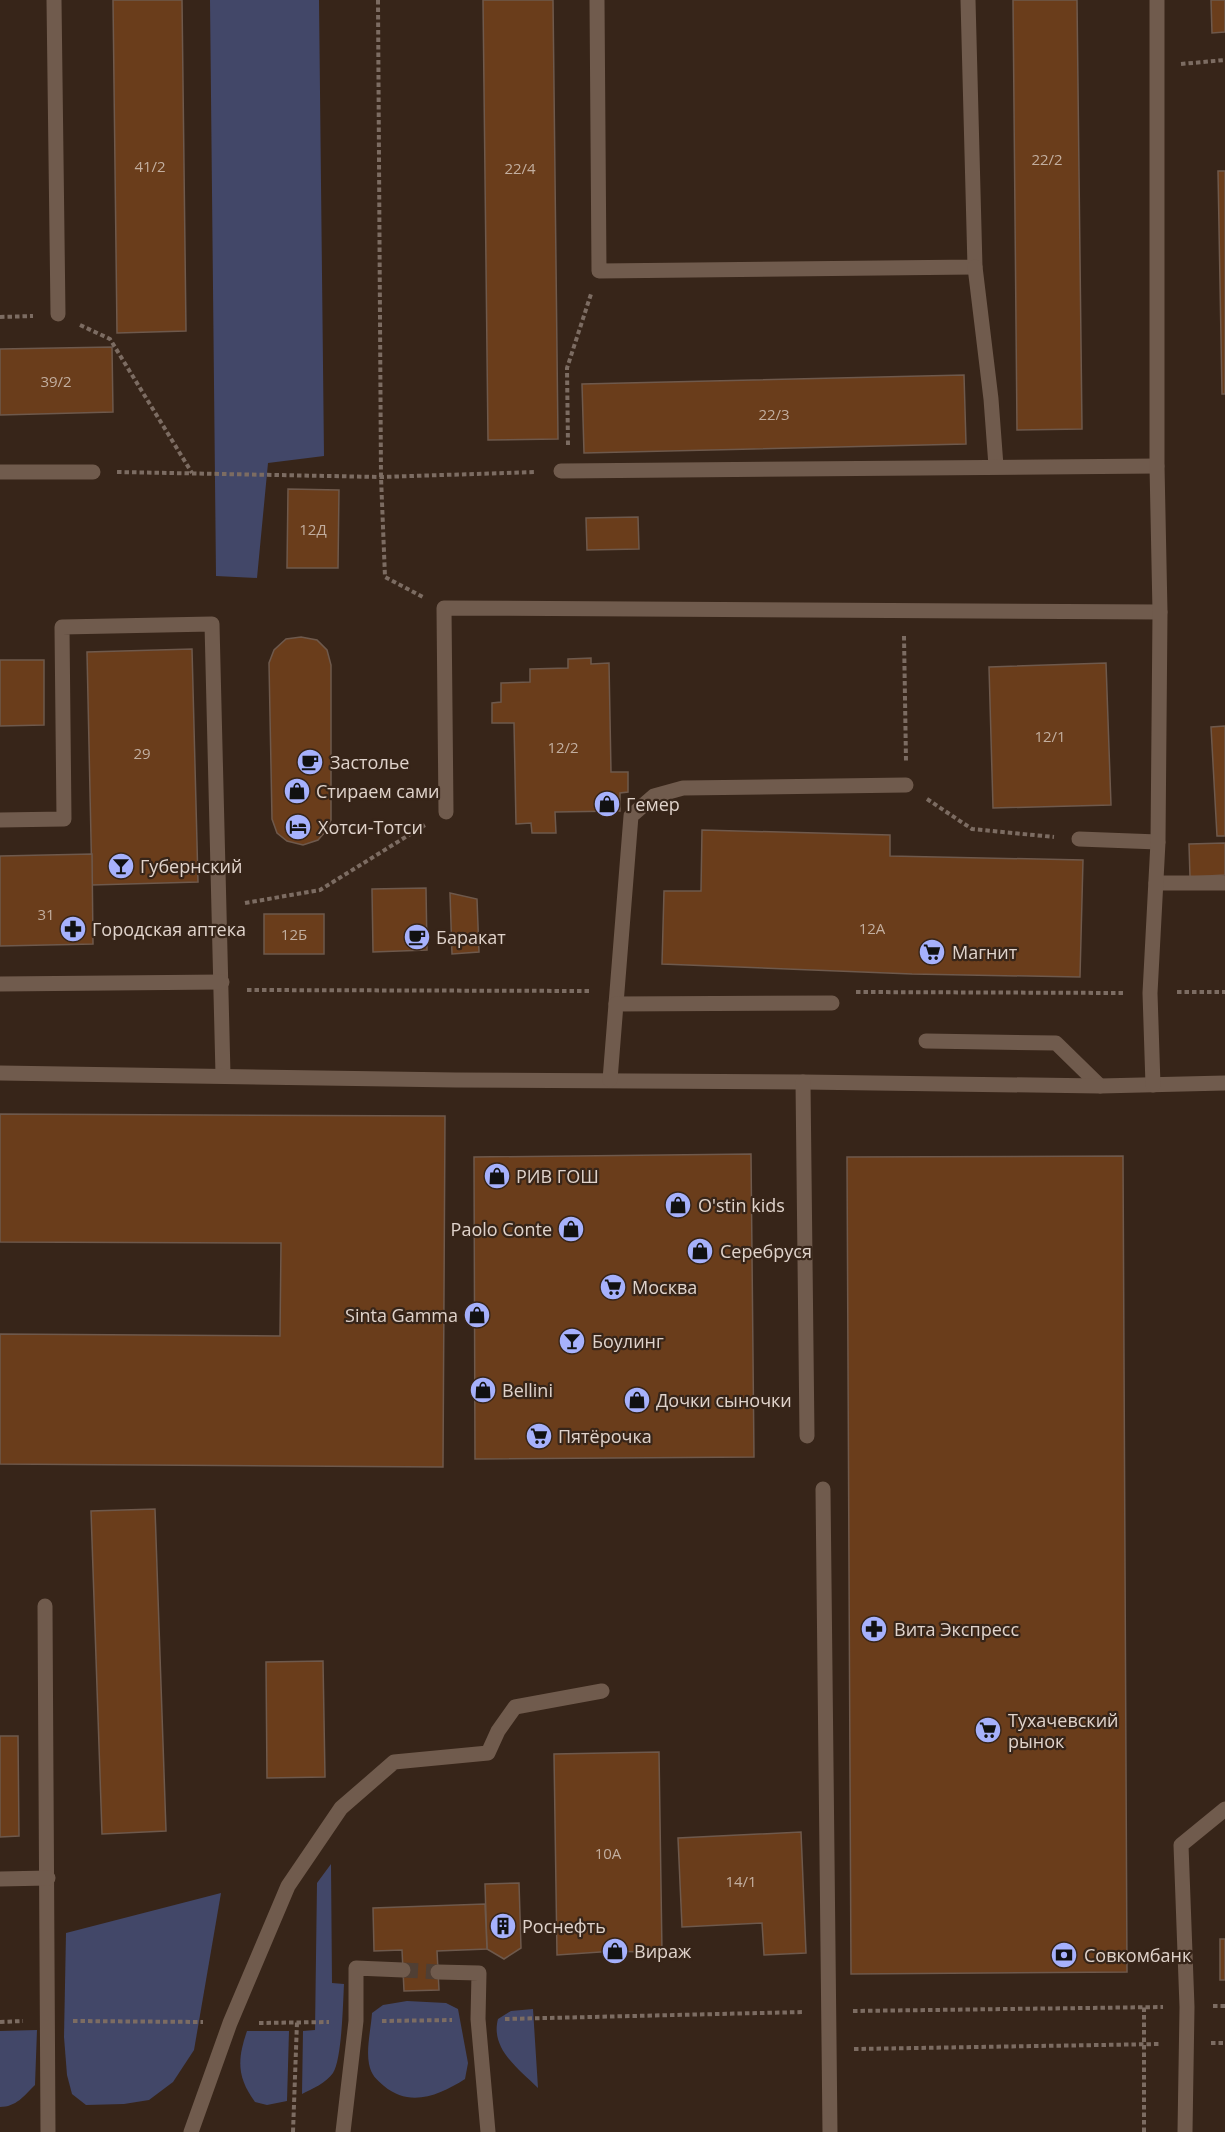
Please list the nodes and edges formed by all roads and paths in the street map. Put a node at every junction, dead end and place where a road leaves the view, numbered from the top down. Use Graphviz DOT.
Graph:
graph roads {
  1 [pos="54,0"];
  2 [pos="378,0"];
  3 [pos="597,0"];
  4 [pos="968,0"];
  5 [pos="1157,0"];
  6 [pos="1225,60"];
  7 [pos="1157,65"];
  8 [pos="975,267"];
  9 [pos="599,271"];
  10 [pos="58,314"];
  11 [pos="0,317"];
  12 [pos="996,466"];
  13 [pos="1157,466"];
  14 [pos="0,471"];
  15 [pos="565,471"];
  16 [pos="93,472"];
  17 [pos="193,473"];
  18 [pos="381,477"];
  19 [pos="444,608"];
  20 [pos="904,611"];
  21 [pos="1160,612"];
  22 [pos="906,786"];
  23 [pos="446,812"];
  24 [pos="0,820"];
  25 [pos="1079,839"];
  26 [pos="1158,842"];
  27 [pos="1156,883"];
  28 [pos="1225,883"];
  29 [pos="220,907"];
  30 [pos="222,982"];
  31 [pos="0,984"];
  32 [pos="832,1003"];
  33 [pos="616,1004"];
  34 [pos="926,1041"];
  35 [pos="0,1073"];
  36 [pos="223,1076"];
  37 [pos="610,1080"];
  38 [pos="803,1082"];
  39 [pos="1225,1083"];
  40 [pos="1153,1085"];
  41 [pos="1100,1086"];
  42 [pos="807,1436"];
  43 [pos="823,1489"];
  44 [pos="45,1606"];
  45 [pos="602,1691"];
  46 [pos="1225,1809"];
  47 [pos="48,1878"];
  48 [pos="0,1879"];
  49 [pos="403,1970"];
  50 [pos="438,1972"];
  51 [pos="1144,2007"];
  52 [pos="1187,2007"];
  53 [pos="828,2011"];
  54 [pos="478,2019"];
  55 [pos="48,2021"];
  56 [pos="356,2021"];
  57 [pos="0,2022"];
  58 [pos="297,2022"];
  59 [pos="230,2023"];
  60 [pos="1186,2043"];
  61 [pos="1225,2043"];
  62 [pos="1144,2044"];
  63 [pos="829,2049"];
  64 [pos="48,2132"];
  65 [pos="191,2132"];
  66 [pos="293,2132"];
  67 [pos="343,2132"];
  68 [pos="488,2132"];
  69 [pos="830,2132"];
  70 [pos="1144,2132"];
  71 [pos="1185,2132"];
  1 -- 10 [label="street"];
  2 -- 18 [label="path"];
  3 -- 9 [label="street"];
  4 -- 8 [label="street"];
  5 -- 7 [label="street"];
  6 -- 7 [label="path"];
  7 -- 13 [label="street"];
  8 -- 9 [label="street"];
  8 -- 12 [label="street"];
  9 -- 15 [label="path"];
  10 -- 11 [label="path"];
  10 -- 17 [label="path"];
  12 -- 13 [label="street"];
  12 -- 15 [label="street"];
  13 -- 21 [label="street"];
  14 -- 16 [label="street"];
  15 -- 18 [label="path"];
  16 -- 17 [label="path"];
  17 -- 18 [label="path"];
  18 -- 19 [label="path"];
  19 -- 20 [label="street"];
  19 -- 23 [label="street"];
  20 -- 21 [label="street"];
  20 -- 22 [label="path"];
  21 -- 26 [label="street"];
  22 -- 25 [label="path"];
  22 -- 33 [label="street"];
  23 -- 29 [label="path"];
  24 -- 29 [label="street"];
  25 -- 26 [label="street"];
  26 -- 27 [label="street"];
  27 -- 28 [label="street"];
  27 -- 40 [label="street"];
  29 -- 30 [label="street"];
  30 -- 31 [label="street"];
  30 -- 36 [label="street"];
  32 -- 33 [label="street"];
  33 -- 37 [label="street"];
  34 -- 41 [label="street"];
  35 -- 36 [label="street"];
  36 -- 37 [label="street"];
  37 -- 38 [label="street"];
  38 -- 41 [label="street"];
  38 -- 42 [label="street"];
  39 -- 40 [label="street"];
  40 -- 41 [label="street"];
  43 -- 53 [label="street"];
  44 -- 47 [label="street"];
  45 -- 59 [label="street"];
  46 -- 52 [label="street"];
  47 -- 48 [label="street"];
  47 -- 55 [label="street"];
  49 -- 56 [label="street"];
  50 -- 54 [label="street"];
  51 -- 52 [label="path"];
  51 -- 53 [label="path"];
  51 -- 62 [label="path"];
  52 -- 60 [label="street"];
  53 -- 54 [label="path"];
  53 -- 63 [label="street"];
  54 -- 56 [label="path"];
  54 -- 68 [label="street"];
  55 -- 57 [label="path"];
  55 -- 59 [label="path"];
  55 -- 64 [label="street"];
  56 -- 58 [label="path"];
  56 -- 67 [label="street"];
  58 -- 59 [label="path"];
  58 -- 66 [label="path"];
  59 -- 65 [label="street"];
  60 -- 61 [label="path"];
  60 -- 62 [label="path"];
  60 -- 71 [label="street"];
  62 -- 63 [label="path"];
  62 -- 70 [label="path"];
  63 -- 69 [label="street"];
}
